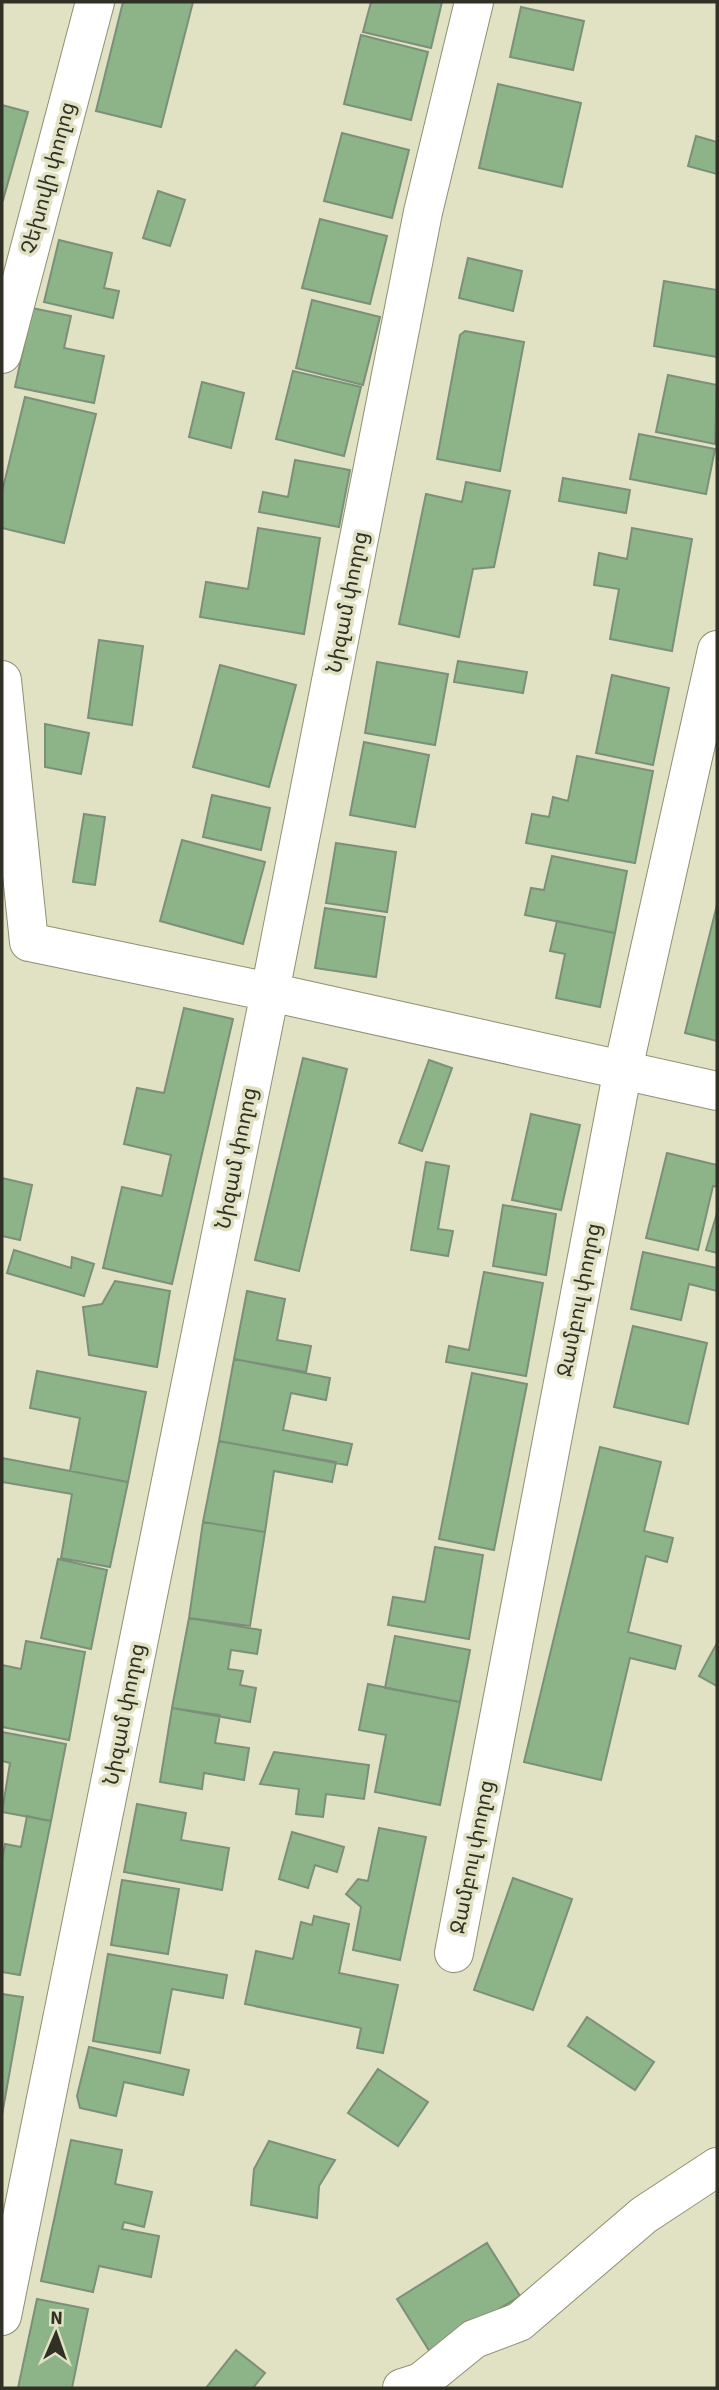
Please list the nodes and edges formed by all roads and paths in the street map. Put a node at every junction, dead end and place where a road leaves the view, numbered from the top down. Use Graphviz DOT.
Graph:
graph roads {
  1 [pos="95,2"];
  2 [pos="474,2"];
  3 [pos="2,354"];
  4 [pos="717,650"];
  5 [pos="2,680"];
  6 [pos="15,951"];
  7 [pos="270,992"];
  8 [pos="623,1069"];
  9 [pos="717,1091"];
  10 [pos="453,1953"];
  11 [pos="717,2167"];
  12 [pos="2,2316"];
  13 [pos="402,2388"];
  1 -- 3 [label="street, Չեխովի փողոց"];
  2 -- 7 [label="street, Նիզամ փողոց"];
  4 -- 8 [label="street, Ջամբուլ փողոց"];
  5 -- 6 [label="street"];
  6 -- 7 [label="street"];
  7 -- 8 [label="street"];
  7 -- 12 [label="street, Նիզամ փողոց"];
  8 -- 9 [label="street"];
  8 -- 10 [label="street, Ջամբուլ փողոց"];
  11 -- 13 [label="street"];
}
